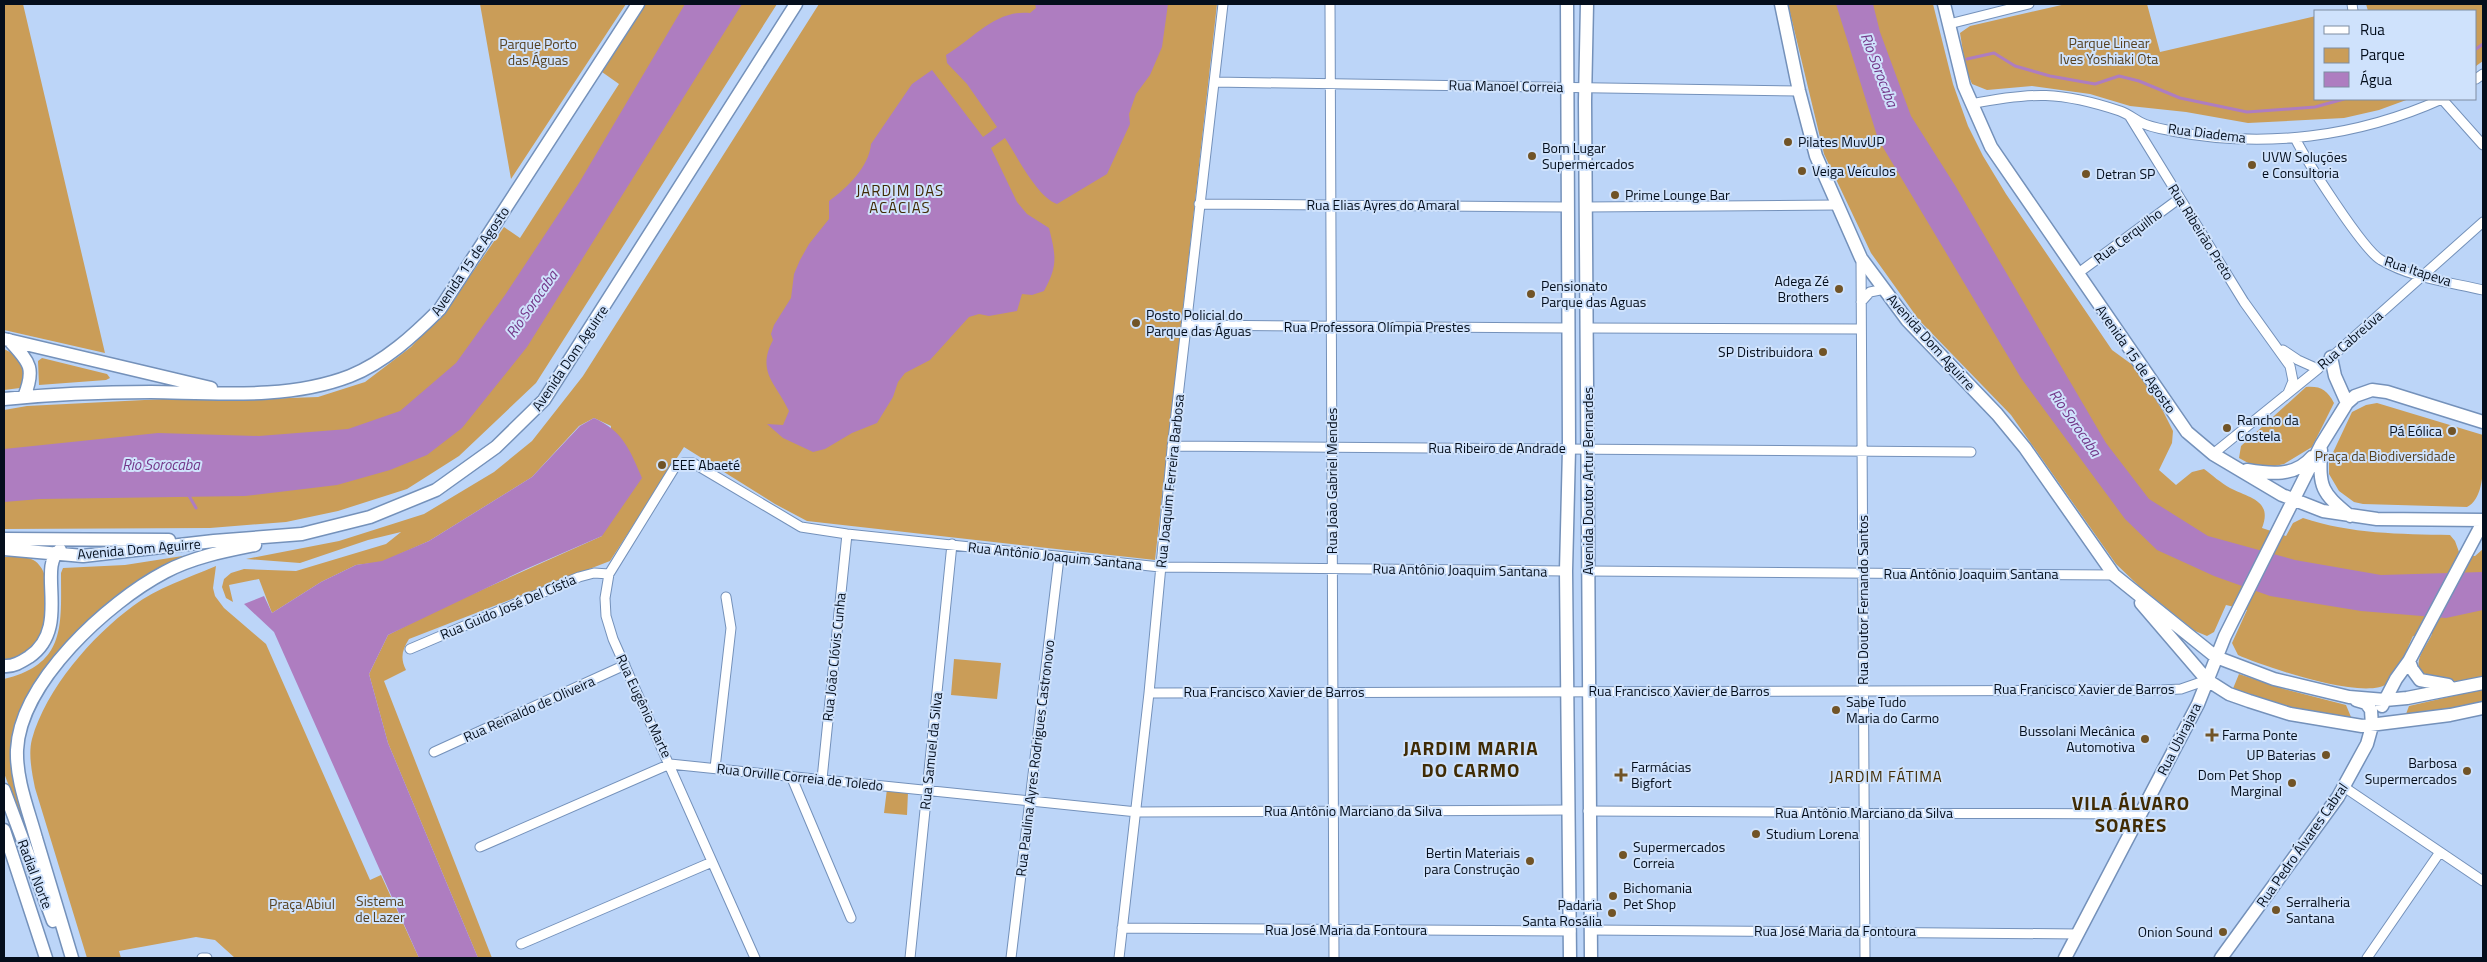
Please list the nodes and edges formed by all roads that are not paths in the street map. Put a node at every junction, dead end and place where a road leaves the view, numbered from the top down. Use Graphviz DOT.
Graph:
graph roads {
  1 [pos="638,4"];
  2 [pos="796,4"];
  3 [pos="1223,4"];
  4 [pos="1330,4"];
  5 [pos="1567,4"];
  6 [pos="1587,4"];
  7 [pos="1781,4"];
  8 [pos="1944,4"];
  9 [pos="2029,4"];
  10 [pos="1948,24"];
  11 [pos="1214,82"];
  12 [pos="1330,84"];
  13 [pos="1568,87"];
  14 [pos="1585,88"];
  15 [pos="1799,91"];
  16 [pos="2439,100"];
  17 [pos="2443,100"];
  18 [pos="1972,104"];
  19 [pos="2129,114"];
  20 [pos="2295,138"];
  21 [pos="2483,145"];
  22 [pos="2180,198"];
  23 [pos="1199,204"];
  24 [pos="1330,205"];
  25 [pos="1837,205"];
  26 [pos="1568,206"];
  27 [pos="1586,207"];
  28 [pos="2483,222"];
  29 [pos="1861,258"];
  30 [pos="2077,274"];
  31 [pos="2423,276"];
  32 [pos="1884,289"];
  33 [pos="2483,290"];
  34 [pos="1861,302"];
  35 [pos="1186,325"];
  36 [pos="1331,326"];
  37 [pos="1568,328"];
  38 [pos="1587,328"];
  39 [pos="1861,329"];
  40 [pos="7,339"];
  41 [pos="2278,347"];
  42 [pos="2331,357"];
  43 [pos="2318,368"];
  44 [pos="228,393"];
  45 [pos="2287,394"];
  46 [pos="24,397"];
  47 [pos="4,399"];
  48 [pos="2347,404"];
  49 [pos="2483,422"];
  50 [pos="1172,446"];
  51 [pos="2321,446"];
  52 [pos="1332,447"];
  53 [pos="1569,449"];
  54 [pos="1588,449"];
  55 [pos="1862,451"];
  56 [pos="1972,452"];
  57 [pos="2213,454"];
  58 [pos="683,463"];
  59 [pos="2239,468"];
  60 [pos="2292,500"];
  61 [pos="2351,516"];
  62 [pos="2483,521"];
  63 [pos="302,534"];
  64 [pos="847,534"];
  65 [pos="4,539"];
  66 [pos="114,539"];
  67 [pos="214,541"];
  68 [pos="2483,541"];
  69 [pos="952,544"];
  70 [pos="2469,548"];
  71 [pos="4,549"];
  72 [pos="33,552"];
  73 [pos="53,554"];
  74 [pos="1059,558"];
  75 [pos="1160,567"];
  76 [pos="1332,569"];
  77 [pos="1566,571"];
  78 [pos="1589,571"];
  79 [pos="1863,573"];
  80 [pos="608,574"];
  81 [pos="2114,575"];
  82 [pos="52,581"];
  83 [pos="2129,588"];
  84 [pos="726,597"];
  85 [pos="410,649"];
  86 [pos="2216,657"];
  87 [pos="2411,657"];
  88 [pos="625,665"];
  89 [pos="4,666"];
  90 [pos="2207,680"];
  91 [pos="2483,683"];
  92 [pos="2468,686"];
  93 [pos="1863,689"];
  94 [pos="1333,692"];
  95 [pos="1568,692"];
  96 [pos="1588,692"];
  97 [pos="1149,693"];
  98 [pos="2349,697"];
  99 [pos="2385,700"];
  100 [pos="2483,708"];
  101 [pos="2372,726"];
  102 [pos="434,752"];
  103 [pos="670,764"];
  104 [pos="715,768"];
  105 [pos="791,776"];
  106 [pos="822,779"];
  107 [pos="2344,787"];
  108 [pos="4,790"];
  109 [pos="927,790"];
  110 [pos="1030,801"];
  111 [pos="1569,810"];
  112 [pos="1333,811"];
  113 [pos="1588,811"];
  114 [pos="1137,812"];
  115 [pos="1864,813"];
  116 [pos="2140,814"];
  117 [pos="4,830"];
  118 [pos="480,847"];
  119 [pos="2440,852"];
  120 [pos="712,862"];
  121 [pos="2483,881"];
  122 [pos="851,918"];
  123 [pos="1122,928"];
  124 [pos="1334,930"];
  125 [pos="1591,930"];
  126 [pos="1571,931"];
  127 [pos="1864,931"];
  128 [pos="2078,934"];
  129 [pos="521,944"];
  130 [pos="46,958"];
  131 [pos="68,958"];
  132 [pos="72,958"];
  133 [pos="202,958"];
  134 [pos="207,958"];
  135 [pos="754,958"];
  136 [pos="910,958"];
  137 [pos="1011,958"];
  138 [pos="1119,958"];
  139 [pos="1334,958"];
  140 [pos="1570,958"];
  141 [pos="1591,958"];
  142 [pos="1864,958"];
  143 [pos="2066,958"];
  144 [pos="2221,958"];
  145 [pos="2367,958"];
  1 -- 44 [label="main road, Avenida 15 de Agosto"];
  2 -- 63 [label="main road, Avenida Dom Aguirre"];
  3 -- 11 [label="street, Rua Joaquim Ferreira Barbosa"];
  4 -- 12 [label="street, Rua João Gabriel Mendes"];
  5 -- 13 [label="main road, Avenida Doutor Artur Bernardes"];
  6 -- 14 [label="main road, Avenida Doutor Artur Bernardes"];
  7 -- 15 [label="main road, Avenida Dom Aguirre"];
  8 -- 10 [label="main road, Avenida 15 de Agosto"];
  9 -- 10 [label="street"];
  10 -- 18 [label="main road, Avenida 15 de Agosto"];
  11 -- 12 [label="street, Rua Manoel Correia"];
  11 -- 23 [label="street, Rua Joaquim Ferreira Barbosa"];
  12 -- 13 [label="street, Rua Manoel Correia"];
  12 -- 24 [label="street, Rua João Gabriel Mendes"];
  13 -- 14 [label="street, Rua Manoel Correia"];
  13 -- 26 [label="main road, Avenida Doutor Artur Bernardes"];
  14 -- 15 [label="street, Rua Manoel Correia"];
  14 -- 27 [label="main road, Avenida Doutor Artur Bernardes"];
  15 -- 25 [label="main road, Avenida Dom Aguirre"];
  16 -- 20 [label="street, Rua Diadema"];
  17 -- 21 [label="street"];
  18 -- 19 [label="street, Rua Diadema"];
  18 -- 30 [label="main road, Avenida 15 de Agosto"];
  19 -- 20 [label="street, Rua Diadema"];
  19 -- 22 [label="street, Rua Ribeirão Preto"];
  20 -- 31 [label="street, Rua Itapeva"];
  22 -- 30 [label="street, Rua Cerquilho"];
  22 -- 41 [label="street, Rua Ribeirão Preto"];
  23 -- 24 [label="street, Rua Elias Ayres do Amaral"];
  23 -- 35 [label="street, Rua Joaquim Ferreira Barbosa"];
  24 -- 26 [label="street, Rua Elias Ayres do Amaral"];
  24 -- 36 [label="street, Rua João Gabriel Mendes"];
  25 -- 27 [label="street"];
  25 -- 29 [label="main road, Avenida Dom Aguirre"];
  26 -- 37 [label="main road, Avenida Doutor Artur Bernardes"];
  27 -- 38 [label="main road, Avenida Doutor Artur Bernardes"];
  28 -- 31 [label="street, Rua Cabreúva"];
  29 -- 32 [label="main road, Avenida Dom Aguirre"];
  29 -- 34 [label="street, Rua Doutor Fernando Santos"];
  30 -- 57 [label="main road, Avenida 15 de Agosto"];
  31 -- 33 [label="street, Rua Itapeva"];
  31 -- 42 [label="street, Rua Cabreúva"];
  32 -- 34 [label="street"];
  32 -- 81 [label="main road, Avenida Dom Aguirre"];
  34 -- 39 [label="street, Rua Doutor Fernando Santos"];
  35 -- 36 [label="street, Rua Professora Olímpia Prestes"];
  35 -- 50 [label="street, Rua Joaquim Ferreira Barbosa"];
  36 -- 37 [label="street, Rua Professora Olímpia Prestes"];
  36 -- 52 [label="street, Rua João Gabriel Mendes"];
  37 -- 53 [label="main road, Avenida Doutor Artur Bernardes"];
  38 -- 39 [label="street"];
  38 -- 54 [label="main road, Avenida Doutor Artur Bernardes"];
  39 -- 55 [label="street, Rua Doutor Fernando Santos"];
  40 -- 44 [label="main road"];
  40 -- 46 [label="main road"];
  41 -- 43 [label="street, Rua Ribeirão Preto"];
  41 -- 45 [label="street, Rua Ribeirão Preto"];
  42 -- 43 [label="street, Rua Cabreúva"];
  42 -- 48 [label="main road"];
  43 -- 45 [label="street, Rua Cabreúva"];
  44 -- 46 [label="main road, Avenida 15 de Agosto"];
  45 -- 57 [label="street, Rua Cabreúva"];
  46 -- 47 [label="main road, Avenida 15 de Agosto"];
  48 -- 49 [label="main road"];
  48 -- 51 [label="main road"];
  50 -- 52 [label="street, Rua Ribeiro de Andrade"];
  50 -- 75 [label="street, Rua Joaquim Ferreira Barbosa"];
  51 -- 59 [label="main road"];
  51 -- 60 [label="main road"];
  51 -- 61 [label="main road"];
  52 -- 53 [label="street, Rua Ribeiro de Andrade"];
  52 -- 76 [label="street, Rua João Gabriel Mendes"];
  53 -- 54 [label="street, Rua Ribeiro de Andrade"];
  53 -- 77 [label="main road, Avenida Doutor Artur Bernardes"];
  54 -- 55 [label="street, Rua Ribeiro de Andrade"];
  54 -- 78 [label="main road, Avenida Doutor Artur Bernardes"];
  55 -- 56 [label="street, Rua Ribeiro de Andrade"];
  55 -- 79 [label="street, Rua Doutor Fernando Santos"];
  57 -- 59 [label="main road, Avenida 15 de Agosto"];
  58 -- 64 [label="street, Rua Antônio Joaquim Santana"];
  58 -- 80 [label="street, Rua Eugênio Marte"];
  59 -- 60 [label="main road, Avenida 15 de Agosto"];
  60 -- 61 [label="main road, Avenida 15 de Agosto"];
  60 -- 86 [label="main road, Rua Ubirajara"];
  61 -- 62 [label="main road, Avenida 15 de Agosto"];
  62 -- 70 [label="main road, Rua Pedro Álvares Cabral"];
  63 -- 67 [label="main road, Avenida Dom Aguirre"];
  63 -- 132 [label="main road"];
  64 -- 69 [label="street, Rua Antônio Joaquim Santana"];
  64 -- 106 [label="street, Rua João Clóvis Cunha"];
  65 -- 66 [label="main road, Avenida Dom Aguirre"];
  66 -- 67 [label="main road, Avenida Dom Aguirre"];
  66 -- 73 [label="main road"];
  67 -- 73 [label="main road, Avenida Dom Aguirre"];
  68 -- 70 [label="main road"];
  69 -- 74 [label="street, Rua Antônio Joaquim Santana"];
  69 -- 109 [label="street, Rua Samuel da Silva"];
  70 -- 87 [label="main road, Rua Pedro Álvares Cabral"];
  71 -- 72 [label="main road, Avenida Dom Aguirre"];
  72 -- 73 [label="main road, Avenida Dom Aguirre"];
  72 -- 82 [label="main road"];
  73 -- 82 [label="main road"];
  74 -- 75 [label="street, Rua Antônio Joaquim Santana"];
  74 -- 110 [label="street, Rua Paulina Ayres Rodrigues Castronovo"];
  75 -- 76 [label="street, Rua Antônio Joaquim Santana"];
  75 -- 97 [label="street, Rua Joaquim Ferreira Barbosa"];
  76 -- 77 [label="street, Rua Antônio Joaquim Santana"];
  76 -- 94 [label="street, Rua João Gabriel Mendes"];
  77 -- 95 [label="main road, Avenida Doutor Artur Bernardes"];
  78 -- 79 [label="street, Rua Antônio Joaquim Santana"];
  78 -- 96 [label="main road, Avenida Doutor Artur Bernardes"];
  79 -- 81 [label="street, Rua Antônio Joaquim Santana"];
  79 -- 93 [label="street, Rua Doutor Fernando Santos"];
  80 -- 85 [label="street, Rua Guido José Del Cístia"];
  80 -- 88 [label="street, Rua Eugênio Marte"];
  81 -- 83 [label="main road, Avenida Dom Aguirre"];
  82 -- 89 [label="main road"];
  83 -- 86 [label="main road, Avenida Dom Aguirre"];
  83 -- 90 [label="main road, Avenida Dom Aguirre"];
  84 -- 104 [label="street"];
  86 -- 90 [label="main road, Rua Ubirajara"];
  86 -- 98 [label="main road, Avenida Dom Aguirre"];
  87 -- 92 [label="main road"];
  87 -- 99 [label="main road, Rua Pedro Álvares Cabral"];
  88 -- 102 [label="street, Rua Reinaldo de Oliveira"];
  88 -- 103 [label="street, Rua Eugênio Marte"];
  90 -- 93 [label="street, Rua Francisco Xavier de Barros"];
  90 -- 101 [label="main road, Avenida Dom Aguirre"];
  90 -- 116 [label="main road, Rua Ubirajara"];
  91 -- 92 [label="main road, Avenida Dom Aguirre"];
  92 -- 99 [label="main road, Avenida Dom Aguirre"];
  93 -- 96 [label="street, Rua Francisco Xavier de Barros"];
  93 -- 115 [label="street, Rua Doutor Fernando Santos"];
  94 -- 95 [label="street, Rua Francisco Xavier de Barros"];
  94 -- 97 [label="street, Rua Francisco Xavier de Barros"];
  94 -- 112 [label="street, Rua João Gabriel Mendes"];
  95 -- 96 [label="street, Rua Francisco Xavier de Barros"];
  95 -- 111 [label="main road, Avenida Doutor Artur Bernardes"];
  96 -- 113 [label="main road, Avenida Doutor Artur Bernardes"];
  97 -- 114 [label="street, Rua Joaquim Ferreira Barbosa"];
  98 -- 99 [label="main road, Avenida Dom Aguirre"];
  98 -- 101 [label="main road"];
  99 -- 101 [label="main road, Rua Pedro Álvares Cabral"];
  100 -- 101 [label="main road, Avenida Dom Aguirre"];
  101 -- 107 [label="main road, Rua Pedro Álvares Cabral"];
  103 -- 104 [label="street, Rua Orville Correia de Toledo"];
  103 -- 118 [label="street, Rua Orville Correia de Toledo"];
  103 -- 120 [label="street, Rua Eugênio Marte"];
  104 -- 105 [label="street, Rua Orville Correia de Toledo"];
  105 -- 106 [label="street, Rua Orville Correia de Toledo"];
  105 -- 122 [label="street"];
  106 -- 109 [label="street, Rua Orville Correia de Toledo"];
  107 -- 119 [label="street"];
  107 -- 144 [label="main road, Rua Pedro Álvares Cabral"];
  108 -- 131 [label="main road, Radial Norte"];
  109 -- 110 [label="street, Rua Orville Correia de Toledo"];
  109 -- 136 [label="street, Rua Samuel da Silva"];
  110 -- 114 [label="street, Rua Orville Correia de Toledo"];
  110 -- 137 [label="street, Rua Paulina Ayres Rodrigues Castronovo"];
  111 -- 112 [label="street, Rua Antônio Marciano da Silva"];
  111 -- 126 [label="main road, Avenida Doutor Artur Bernardes"];
  112 -- 114 [label="street, Rua Antônio Marciano da Silva"];
  112 -- 124 [label="street, Rua João Gabriel Mendes"];
  113 -- 115 [label="street, Rua Antônio Marciano da Silva"];
  113 -- 125 [label="main road, Avenida Doutor Artur Bernardes"];
  114 -- 123 [label="street, Rua Joaquim Ferreira Barbosa"];
  115 -- 116 [label="street, Rua Antônio Marciano da Silva"];
  115 -- 127 [label="street, Rua Doutor Fernando Santos"];
  116 -- 128 [label="main road, Rua Ubirajara"];
  117 -- 130 [label="main road, Radial Norte"];
  119 -- 121 [label="street"];
  119 -- 145 [label="street"];
  120 -- 129 [label="street"];
  120 -- 135 [label="street, Rua Eugênio Marte"];
  123 -- 124 [label="street, Rua José Maria da Fontoura"];
  123 -- 138 [label="street, Rua Joaquim Ferreira Barbosa"];
  124 -- 126 [label="street, Rua José Maria da Fontoura"];
  124 -- 139 [label="street, Rua João Gabriel Mendes"];
  125 -- 127 [label="street, Rua José Maria da Fontoura"];
  125 -- 141 [label="main road, Avenida Doutor Artur Bernardes"];
  126 -- 140 [label="main road, Avenida Doutor Artur Bernardes"];
  127 -- 128 [label="street, Rua José Maria da Fontoura"];
  127 -- 142 [label="street, Rua Doutor Fernando Santos"];
  128 -- 143 [label="main road, Rua Ubirajara"];
  133 -- 134 [label="street"];
}
